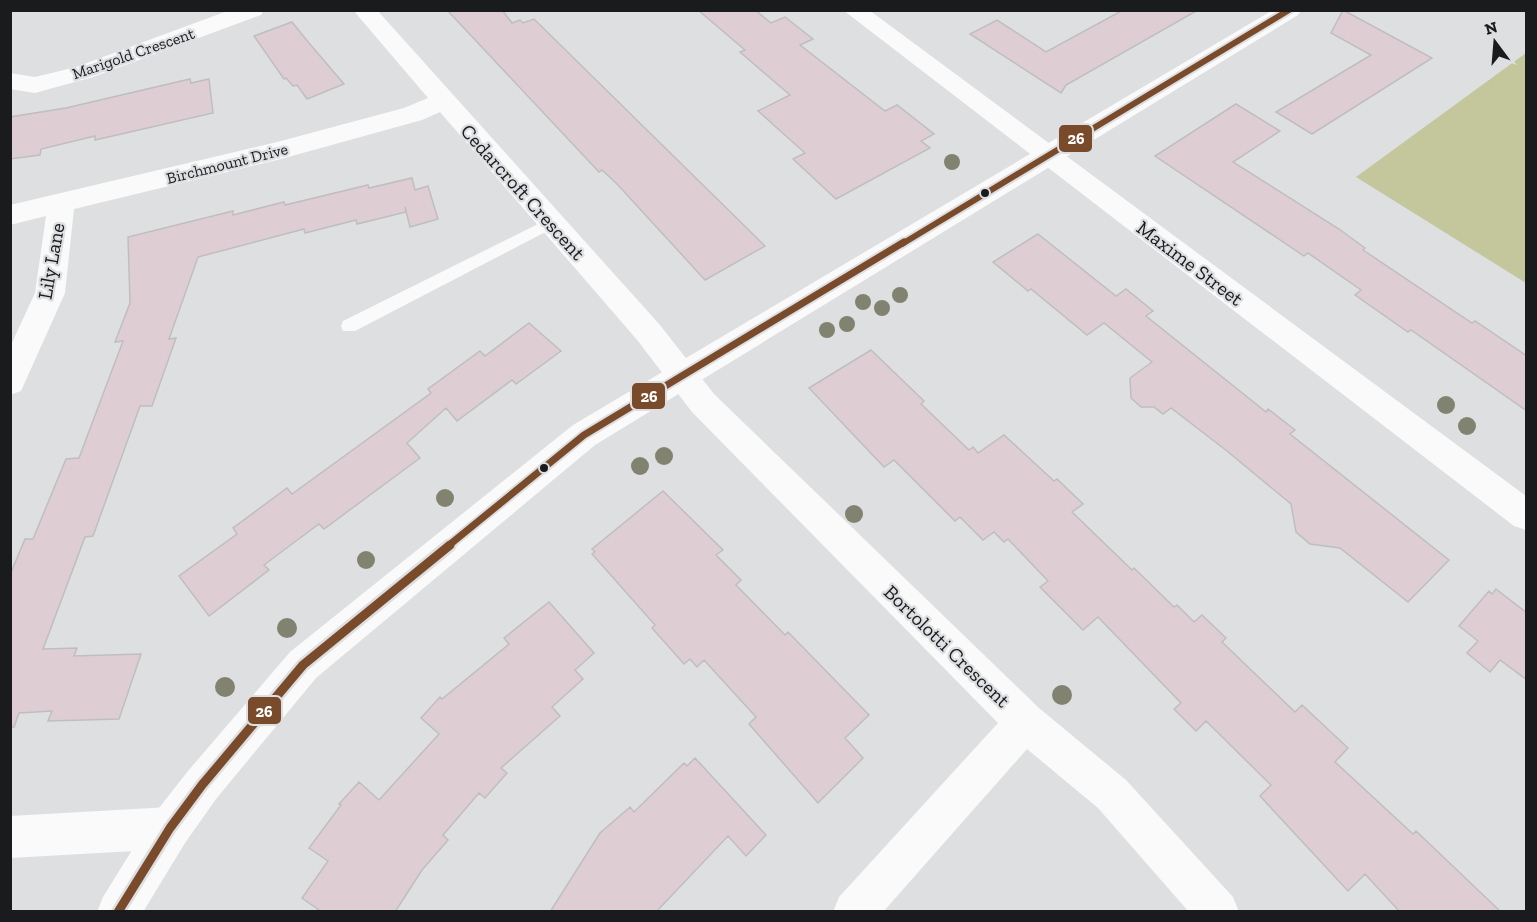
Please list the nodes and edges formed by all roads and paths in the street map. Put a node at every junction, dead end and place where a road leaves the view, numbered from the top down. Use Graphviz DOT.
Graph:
graph roads {
  1 [pos="253,10"];
  2 [pos="364,10"];
  3 [pos="854,10"];
  4 [pos="1290,10"];
  5 [pos="10,81"];
  6 [pos="442,102"];
  7 [pos="1047,155"];
  8 [pos="61,205"];
  9 [pos="10,215"];
  10 [pos="552,222"];
  11 [pos="349,326"];
  12 [pos="680,375"];
  13 [pos="10,382"];
  14 [pos="1527,515"];
  15 [pos="1025,722"];
  16 [pos="170,828"];
  17 [pos="10,837"];
  18 [pos="118,912"];
  19 [pos="854,912"];
  20 [pos="1218,912"];
  1 -- 5 [label="street, Marigold Crescent"];
  2 -- 6 [label="street, Cedarcroft Crescent"];
  3 -- 7 [label="street, Maxime Street"];
  4 -- 7 [label="street"];
  6 -- 8 [label="street, Birchmount Drive"];
  6 -- 10 [label="street, Cedarcroft Crescent"];
  7 -- 12 [label="street"];
  7 -- 14 [label="street, Maxime Street"];
  8 -- 9 [label="street, Birchmount Drive"];
  8 -- 13 [label="street, Lily Lane"];
  10 -- 11 [label="lane"];
  10 -- 12 [label="street, Cedarcroft Crescent"];
  12 -- 15 [label="street, Bortolotti Crescent"];
  12 -- 16 [label="street"];
  15 -- 19 [label="street"];
  15 -- 20 [label="street, Bortolotti Crescent"];
  16 -- 17 [label="street"];
  16 -- 18 [label="street"];
}
